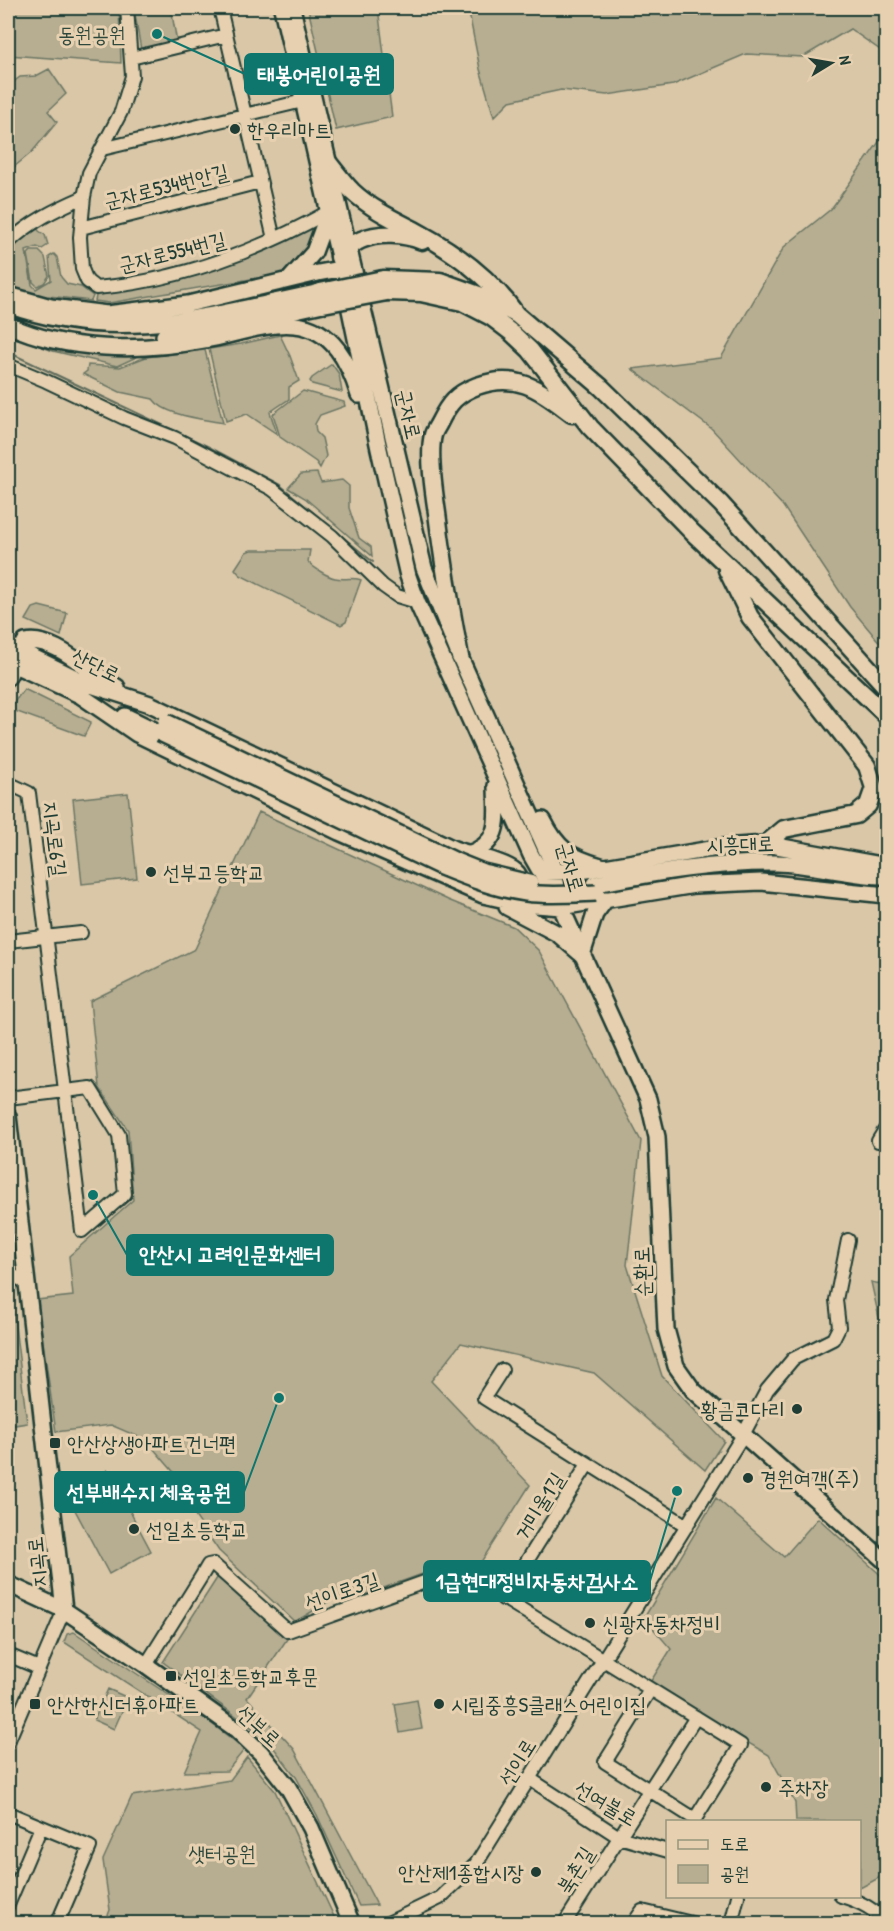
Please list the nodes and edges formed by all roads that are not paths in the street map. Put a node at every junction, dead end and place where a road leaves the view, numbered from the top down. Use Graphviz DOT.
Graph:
graph roads {
  1 [pos="127,8"];
  2 [pos="220,8"];
  3 [pos="282,8"];
  4 [pos="292,8"];
  5 [pos="226,35"];
  6 [pos="131,58"];
  7 [pos="303,101"];
  8 [pos="244,115"];
  9 [pos="102,149"];
  10 [pos="328,162"];
  11 [pos="260,182"];
  12 [pos="84,197"];
  13 [pos="328,212"];
  14 [pos="81,228"];
  15 [pos="274,239"];
  16 [pos="8,243"];
  17 [pos="448,251"];
  18 [pos="345,260"];
  19 [pos="289,280"];
  20 [pos="385,286"];
  21 [pos="8,295"];
  22 [pos="321,298"];
  23 [pos="8,305"];
  24 [pos="517,315"];
  25 [pos="8,318"];
  26 [pos="8,325"];
  27 [pos="8,365"];
  28 [pos="590,427"];
  29 [pos="379,449"];
  30 [pos="723,561"];
  31 [pos="417,602"];
  32 [pos="14,647"];
  33 [pos="460,657"];
  34 [pos="9,668"];
  35 [pos="886,687"];
  36 [pos="80,688"];
  37 [pos="150,704"];
  38 [pos="886,715"];
  39 [pos="507,763"];
  40 [pos="496,778"];
  41 [pos="8,783"];
  42 [pos="540,836"];
  43 [pos="525,842"];
  44 [pos="766,844"];
  45 [pos="468,854"];
  46 [pos="507,866"];
  47 [pos="605,868"];
  48 [pos="547,872"];
  49 [pos="884,881"];
  50 [pos="599,892"];
  51 [pos="480,894"];
  52 [pos="499,898"];
  53 [pos="561,907"];
  54 [pos="81,933"];
  55 [pos="47,936"];
  56 [pos="8,941"];
  57 [pos="582,954"];
  58 [pos="65,1091"];
  59 [pos="8,1098"];
  60 [pos="8,1116"];
  61 [pos="886,1128"];
  62 [pos="9,1138"];
  63 [pos="878,1141"];
  64 [pos="848,1240"];
  65 [pos="8,1273"];
  66 [pos="27,1283"];
  67 [pos="502,1370"];
  68 [pos="744,1435"];
  69 [pos="588,1464"];
  70 [pos="687,1526"];
  71 [pos="886,1562"];
  72 [pos="8,1584"];
  73 [pos="503,1599"];
  74 [pos="64,1610"];
  75 [pos="8,1655"];
  76 [pos="603,1661"];
  77 [pos="146,1665"];
  78 [pos="39,1668"];
  79 [pos="650,1690"];
  80 [pos="696,1718"];
  81 [pos="8,1742"];
  82 [pos="530,1779"];
  83 [pos="649,1790"];
  84 [pos="8,1813"];
  85 [pos="41,1827"];
  86 [pos="619,1837"];
  87 [pos="666,1850"];
  88 [pos="737,1898"];
  89 [pos="850,1898"];
  90 [pos="8,1905"];
  91 [pos="57,1923"];
  92 [pos="352,1923"];
  93 [pos="386,1923"];
  94 [pos="564,1923"];
  95 [pos="633,1923"];
  96 [pos="696,1923"];
  97 [pos="731,1923"];
  98 [pos="886,1923"];
  1 -- 6 [label="street, 군자로554번길"];
  2 -- 5 [label="street, 군자로534번안길"];
  3 -- 7 [label="main road, 군자로"];
  4 -- 10 [label="main road, 군자로"];
  5 -- 6 [label="street"];
  5 -- 8 [label="street, 군자로534번안길"];
  6 -- 9 [label="street, 군자로554번길"];
  7 -- 8 [label="street"];
  7 -- 13 [label="main road, 군자로"];
  8 -- 9 [label="street"];
  8 -- 11 [label="street, 군자로534번안길"];
  9 -- 12 [label="street, 군자로554번길"];
  10 -- 17 [label="highway"];
  10 -- 18 [label="main road, 군자로"];
  11 -- 14 [label="street, 군자로534번안길"];
  11 -- 15 [label="street, 군자로534번안길"];
  12 -- 14 [label="street, 군자로554번길"];
  12 -- 16 [label="street"];
  13 -- 15 [label="street, 군자로554번길"];
  13 -- 18 [label="main road, 군자로"];
  13 -- 19 [label="main road"];
  14 -- 15 [label="street, 군자로554번길"];
  17 -- 18 [label="highway"];
  17 -- 24 [label="highway"];
  18 -- 19 [label="main road"];
  18 -- 29 [label="main road, 군자로"];
  18 -- 33 [label="main road, 군자로"];
  19 -- 21 [label="main road"];
  20 -- 22 [label="highway, bridge"];
  20 -- 24 [label="highway"];
  20 -- 28 [label="highway"];
  22 -- 23 [label="main road"];
  22 -- 25 [label="main road"];
  24 -- 35 [label="highway"];
  26 -- 29 [label="main road"];
  27 -- 31 [label="street"];
  28 -- 30 [label="highway"];
  28 -- 33 [label="highway"];
  29 -- 31 [label="main road, 군자로"];
  30 -- 38 [label="highway"];
  30 -- 44 [label="highway"];
  31 -- 40 [label="main road, 군자로"];
  32 -- 34 [label="main road"];
  32 -- 36 [label="main road, 산단로"];
  32 -- 37 [label="main road"];
  33 -- 39 [label="main road, 군자로"];
  34 -- 36 [label="main road, 산단로"];
  36 -- 37 [label="main road"];
  36 -- 50 [label="main road, 산단로, bridge"];
  36 -- 51 [label="main road"];
  37 -- 45 [label="main road"];
  39 -- 42 [label="main road, 군자로"];
  39 -- 47 [label="main road"];
  40 -- 43 [label="main road, 군자로"];
  40 -- 45 [label="main road"];
  41 -- 55 [label="street, 지곡로6길"];
  42 -- 43 [label="main road"];
  42 -- 48 [label="main road, 군자로"];
  43 -- 48 [label="main road, 군자로"];
  44 -- 47 [label="main road"];
  44 -- 49 [label="main road"];
  45 -- 46 [label="main road"];
  46 -- 48 [label="main road"];
  46 -- 52 [label="main road"];
  47 -- 48 [label="main road"];
  47 -- 50 [label="main road"];
  48 -- 53 [label="main road, 군자로"];
  49 -- 50 [label="main road, 시흥대로"];
  50 -- 53 [label="main road"];
  50 -- 57 [label="main road"];
  51 -- 52 [label="main road"];
  51 -- 57 [label="main road"];
  52 -- 53 [label="main road"];
  53 -- 57 [label="main road, 순환로"];
  54 -- 55 [label="street"];
  55 -- 56 [label="street"];
  55 -- 58 [label="street, 지곡로6길"];
  57 -- 68 [label="main road, 순환로"];
  58 -- 58 [label="street, 지곡로6길"];
  58 -- 59 [label="street"];
  60 -- 62 [label="main road, 지곡로"];
  61 -- 63 [label="street"];
  62 -- 66 [label="main road, 지곡로"];
  64 -- 68 [label="street, 선이로"];
  65 -- 66 [label="street"];
  66 -- 74 [label="main road, 지곡로"];
  67 -- 69 [label="street"];
  68 -- 70 [label="street, 선이로"];
  68 -- 71 [label="main road, 순환로"];
  69 -- 70 [label="street"];
  69 -- 73 [label="street, 거미울1길"];
  70 -- 76 [label="street, 선이로"];
  72 -- 74 [label="main road, 선부로"];
  73 -- 76 [label="street, 선이로3길"];
  73 -- 77 [label="street, 선이로3길"];
  74 -- 77 [label="main road, 선부로"];
  74 -- 78 [label="street, 지곡로"];
  75 -- 78 [label="street"];
  76 -- 79 [label="street, 선이로3길"];
  76 -- 82 [label="street, 선이로"];
  77 -- 92 [label="main road, 선부로"];
  78 -- 81 [label="street, 지곡로"];
  79 -- 80 [label="street, 선이로3길"];
  79 -- 83 [label="street"];
  80 -- 83 [label="street, 북촌길"];
  80 -- 83 [label="street, 선이로3길"];
  82 -- 86 [label="street, 선여불로"];
  82 -- 93 [label="street, 선이로"];
  83 -- 86 [label="street, 북촌길"];
  84 -- 85 [label="street"];
  85 -- 90 [label="street"];
  85 -- 91 [label="street"];
  86 -- 87 [label="street, 선여불로"];
  86 -- 94 [label="street, 북촌길"];
  88 -- 97 [label="street"];
  89 -- 98 [label="street"];
  95 -- 96 [label="street"];
}
